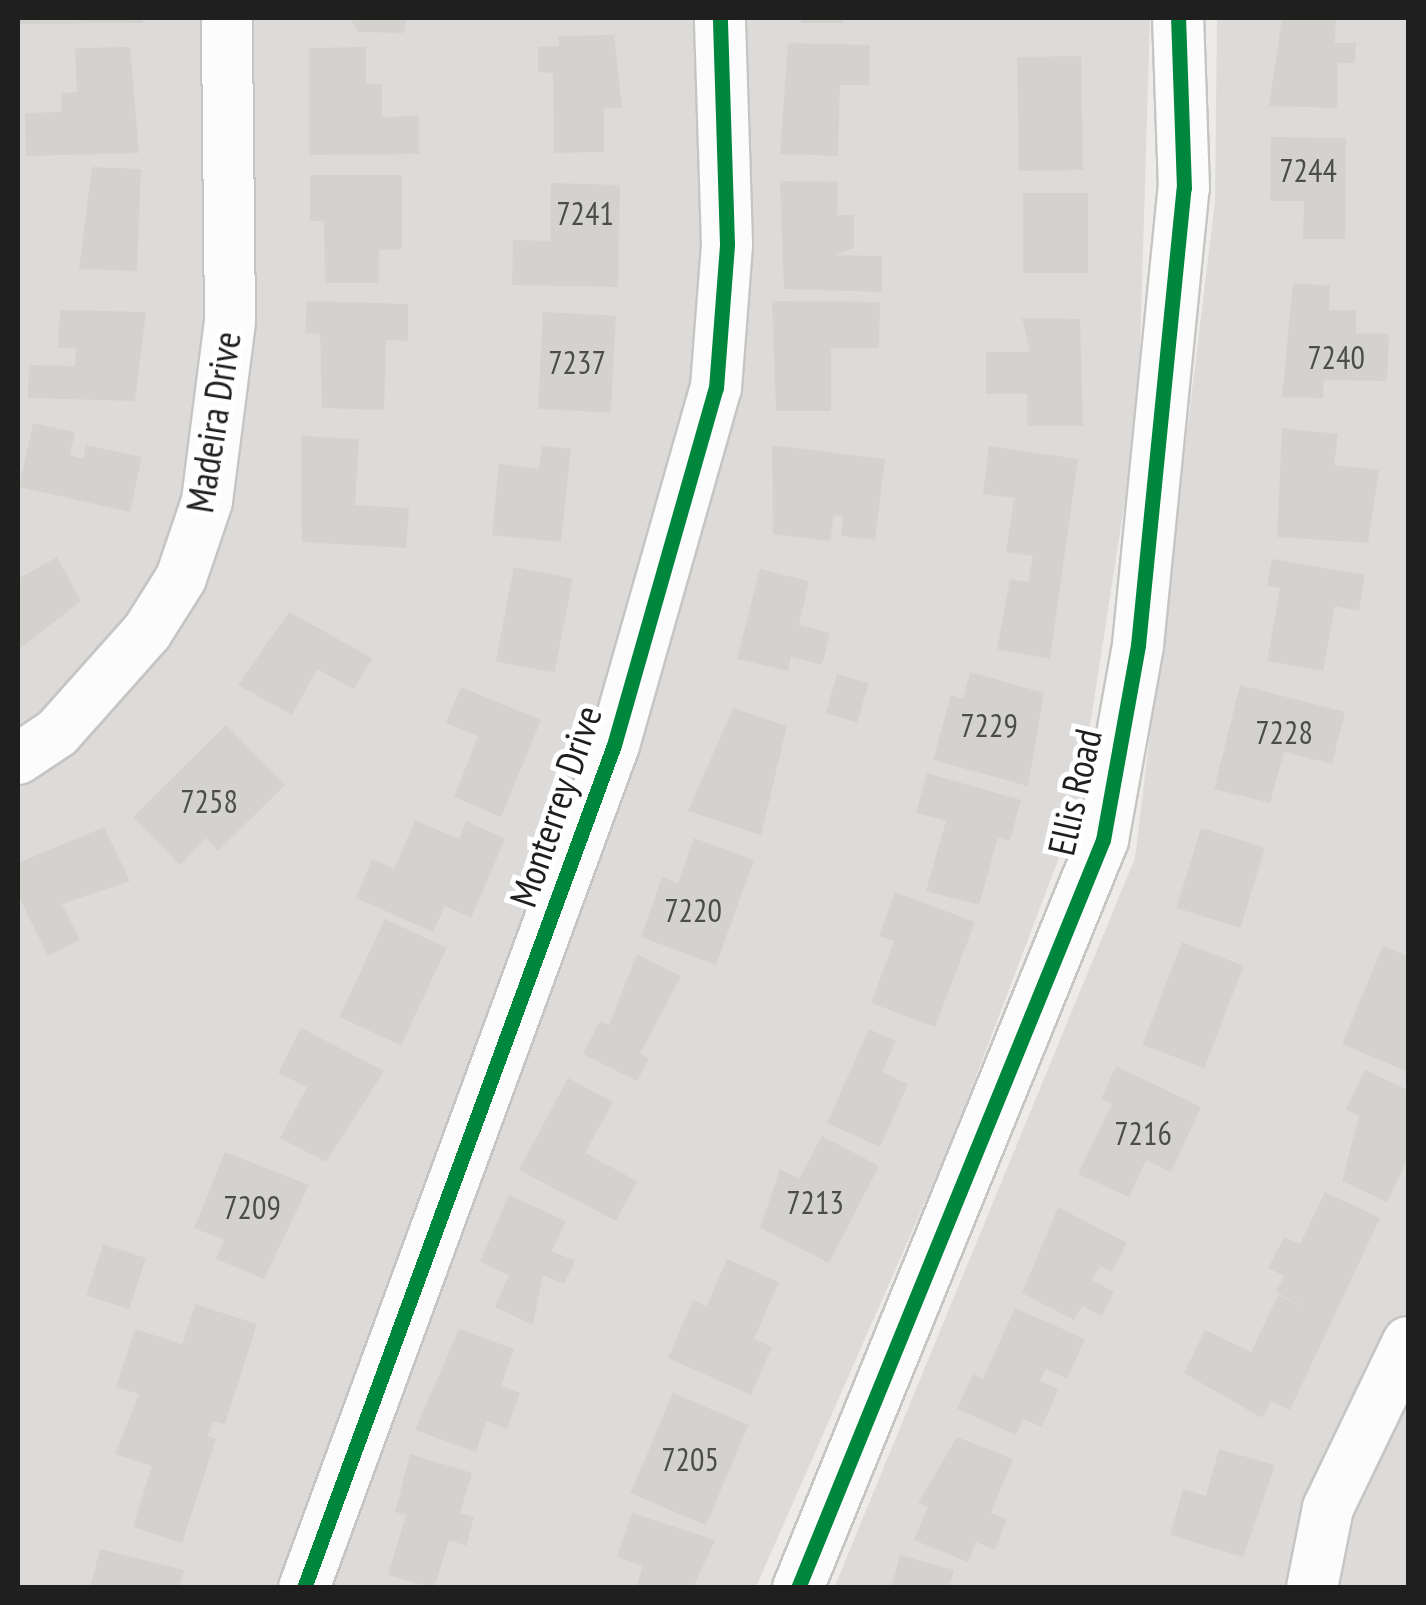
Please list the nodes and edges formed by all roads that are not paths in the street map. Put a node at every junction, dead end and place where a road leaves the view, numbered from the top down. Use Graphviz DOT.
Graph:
graph roads {
  1 [pos="227,18"];
  2 [pos="720,18"];
  3 [pos="1178,18"];
  4 [pos="18,759"];
  5 [pos="1408,1342"];
  6 [pos="304,1588"];
  7 [pos="798,1588"];
  8 [pos="1312,1588"];
  1 -- 4 [label="street, Madeira Drive"];
  2 -- 6 [label="street, Monterrey Drive"];
  3 -- 7 [label="street, Ellis Road"];
  5 -- 8 [label="street"];
}
